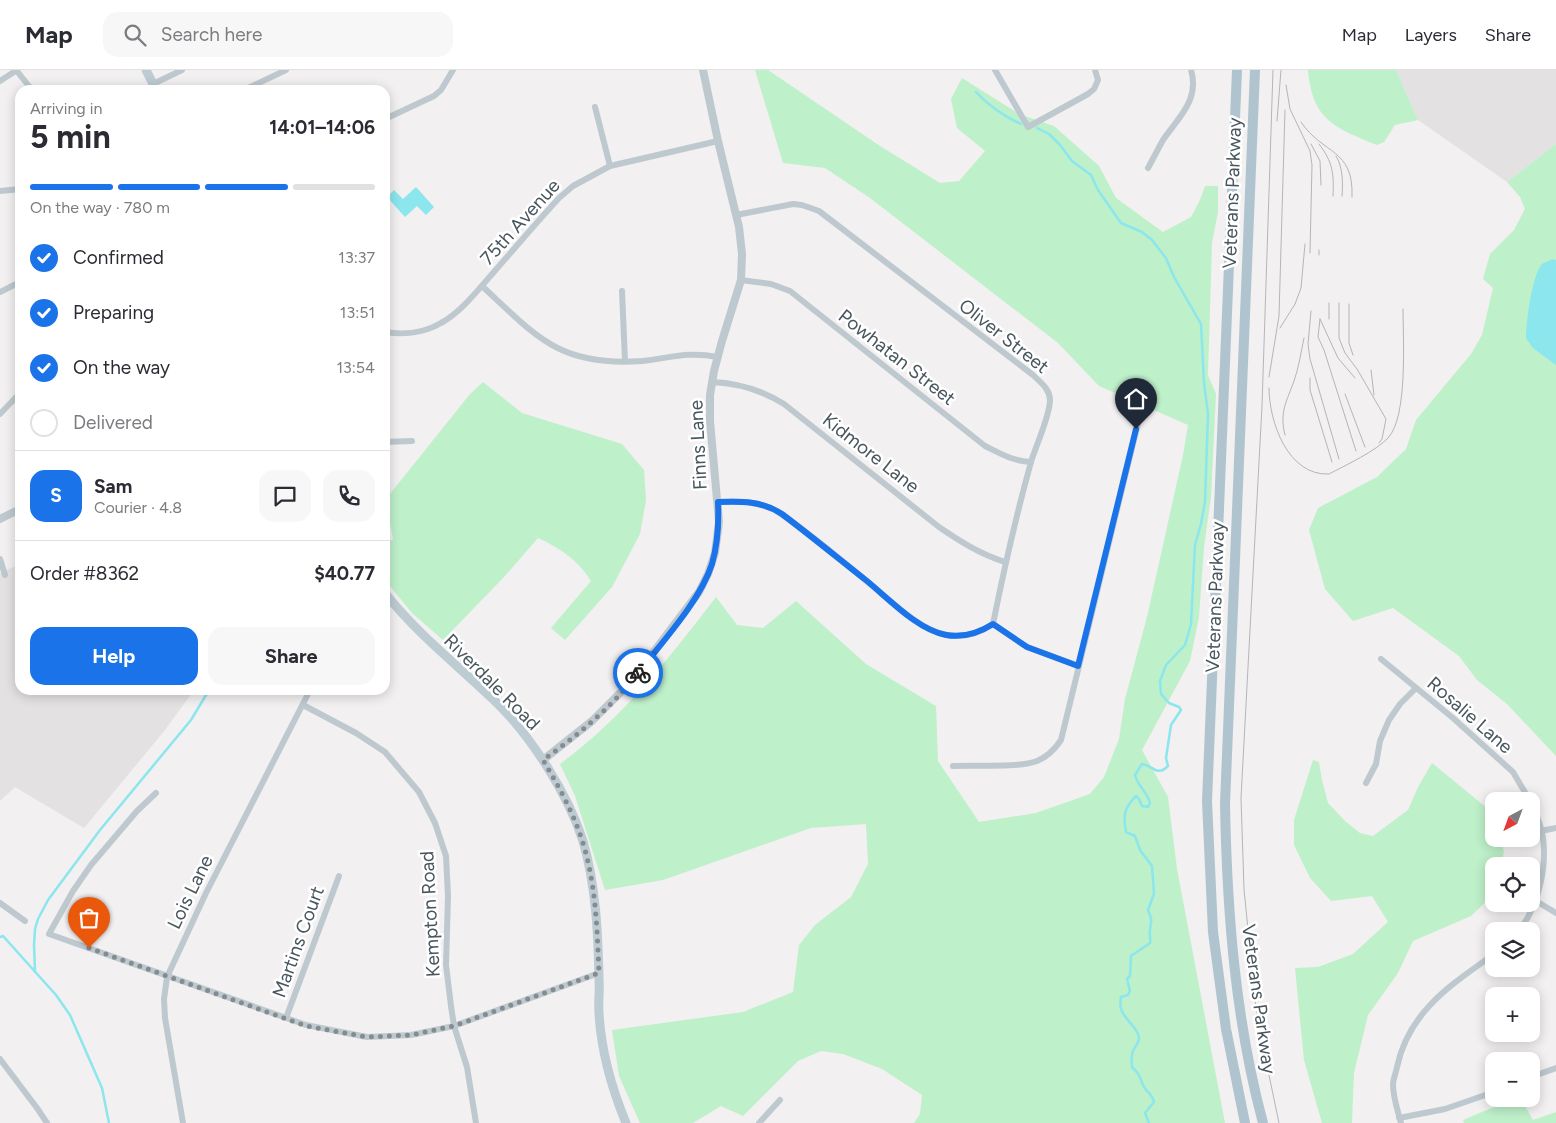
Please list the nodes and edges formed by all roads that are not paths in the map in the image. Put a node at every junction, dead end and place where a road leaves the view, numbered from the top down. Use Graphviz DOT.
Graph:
graph roads {
  1 [pos="16,70"];
  2 [pos="146,70"];
  3 [pos="182,70"];
  4 [pos="286,70"];
  5 [pos="453,70"];
  6 [pos="703,70"];
  7 [pos="995,70"];
  8 [pos="1095,70"];
  9 [pos="1191,70"];
  10 [pos="1236,70"];
  11 [pos="1254,70"];
  12 [pos="0,81"];
  13 [pos="28,85"];
  14 [pos="154,85"];
  15 [pos="158,85"];
  16 [pos="254,85"];
  17 [pos="595,107"];
  18 [pos="390,117"];
  19 [pos="718,142"];
  20 [pos="610,166"];
  21 [pos="1148,168"];
  22 [pos="15,190"];
  23 [pos="0,191"];
  24 [pos="736,215"];
  25 [pos="741,280"];
  26 [pos="15,284"];
  27 [pos="482,286"];
  28 [pos="622,291"];
  29 [pos="0,292"];
  30 [pos="390,333"];
  31 [pos="718,357"];
  32 [pos="625,361"];
  33 [pos="712,382"];
  34 [pos="15,398"];
  35 [pos="1141,411"];
  36 [pos="0,414"];
  37 [pos="412,441"];
  38 [pos="390,442"];
  39 [pos="1031,462"];
  40 [pos="718,502"];
  41 [pos="15,512"];
  42 [pos="0,519"];
  43 [pos="0,559"];
  44 [pos="1005,562"];
  45 [pos="5,575"];
  46 [pos="390,600"];
  47 [pos="993,624"];
  48 [pos="1381,659"];
  49 [pos="1078,666"];
  50 [pos="1416,688"];
  51 [pos="308,695"];
  52 [pos="303,705"];
  53 [pos="543,760"];
  54 [pos="954,766"];
  55 [pos="1366,783"];
  56 [pos="1525,792"];
  57 [pos="156,793"];
  58 [pos="1540,828"];
  59 [pos="1556,828"];
  60 [pos="1541,831"];
  61 [pos="339,876"];
  62 [pos="1540,885"];
  63 [pos="0,903"];
  64 [pos="1540,903"];
  65 [pos="1556,913"];
  66 [pos="25,921"];
  67 [pos="1485,960"];
  68 [pos="599,973"];
  69 [pos="167,977"];
  70 [pos="286,1018"];
  71 [pos="454,1026"];
  72 [pos="0,1059"];
  73 [pos="1556,1068"];
  74 [pos="1540,1074"];
  75 [pos="1485,1095"];
  76 [pos="780,1100"];
  77 [pos="1400,1121"];
  78 [pos="47,1123"];
  79 [pos="183,1123"];
  80 [pos="476,1123"];
  81 [pos="626,1123"];
  82 [pos="759,1123"];
  83 [pos="1245,1123"];
  84 [pos="1263,1123"];
  1 -- 12 [label="street"];
  1 -- 13 [label="street"];
  2 -- 14 [label="main road"];
  3 -- 15 [label="street"];
  4 -- 16 [label="street"];
  5 -- 18 [label="street"];
  6 -- 19 [label="street, Finns Lane"];
  7 -- 8 [label="street"];
  9 -- 21 [label="street"];
  10 -- 83 [label="main road, Veterans Parkway"];
  11 -- 84 [label="main road, Veterans Parkway"];
  17 -- 20 [label="street"];
  19 -- 20 [label="street, 75th Avenue"];
  19 -- 24 [label="street, Finns Lane"];
  20 -- 27 [label="street, 75th Avenue"];
  22 -- 23 [label="street"];
  24 -- 25 [label="street, Finns Lane"];
  24 -- 39 [label="street, Oliver Street"];
  25 -- 31 [label="street, Finns Lane"];
  25 -- 39 [label="street, Powhatan Street"];
  26 -- 29 [label="street"];
  27 -- 30 [label="street, 75th Avenue"];
  27 -- 32 [label="street"];
  28 -- 32 [label="street"];
  31 -- 32 [label="street"];
  31 -- 33 [label="street, Finns Lane"];
  33 -- 40 [label="street, Finns Lane"];
  33 -- 44 [label="street, Kidmore Lane"];
  34 -- 36 [label="street"];
  35 -- 49 [label="street"];
  37 -- 38 [label="street"];
  39 -- 44 [label="street, Oliver Street"];
  40 -- 47 [label="street"];
  40 -- 53 [label="street, Finns Lane"];
  41 -- 42 [label="street"];
  43 -- 45 [label="street"];
  44 -- 47 [label="street, Oliver Street"];
  46 -- 53 [label="main road, Riverdale Road"];
  47 -- 49 [label="street"];
  48 -- 50 [label="street, Rosalie Lane"];
  49 -- 54 [label="street"];
  50 -- 55 [label="street"];
  50 -- 56 [label="street, Rosalie Lane"];
  51 -- 52 [label="street, Lois Lane"];
  52 -- 69 [label="street, Lois Lane"];
  52 -- 71 [label="street, Kempton Road"];
  53 -- 68 [label="main road, Riverdale Road"];
  57 -- 69 [label="street"];
  58 -- 60 [label="street, Rosalie Lane"];
  59 -- 60 [label="street"];
  60 -- 62 [label="street, Rosalie Lane"];
  61 -- 70 [label="street, Martins Court"];
  63 -- 66 [label="street"];
  64 -- 65 [label="street"];
  67 -- 77 [label="street"];
  68 -- 71 [label="street"];
  68 -- 81 [label="main road, Riverdale Road"];
  69 -- 70 [label="street"];
  69 -- 79 [label="street, Lois Lane"];
  70 -- 71 [label="street"];
  71 -- 80 [label="street, Kempton Road"];
  72 -- 78 [label="street"];
  73 -- 74 [label="street"];
  75 -- 77 [label="street"];
  76 -- 82 [label="street"];
}
